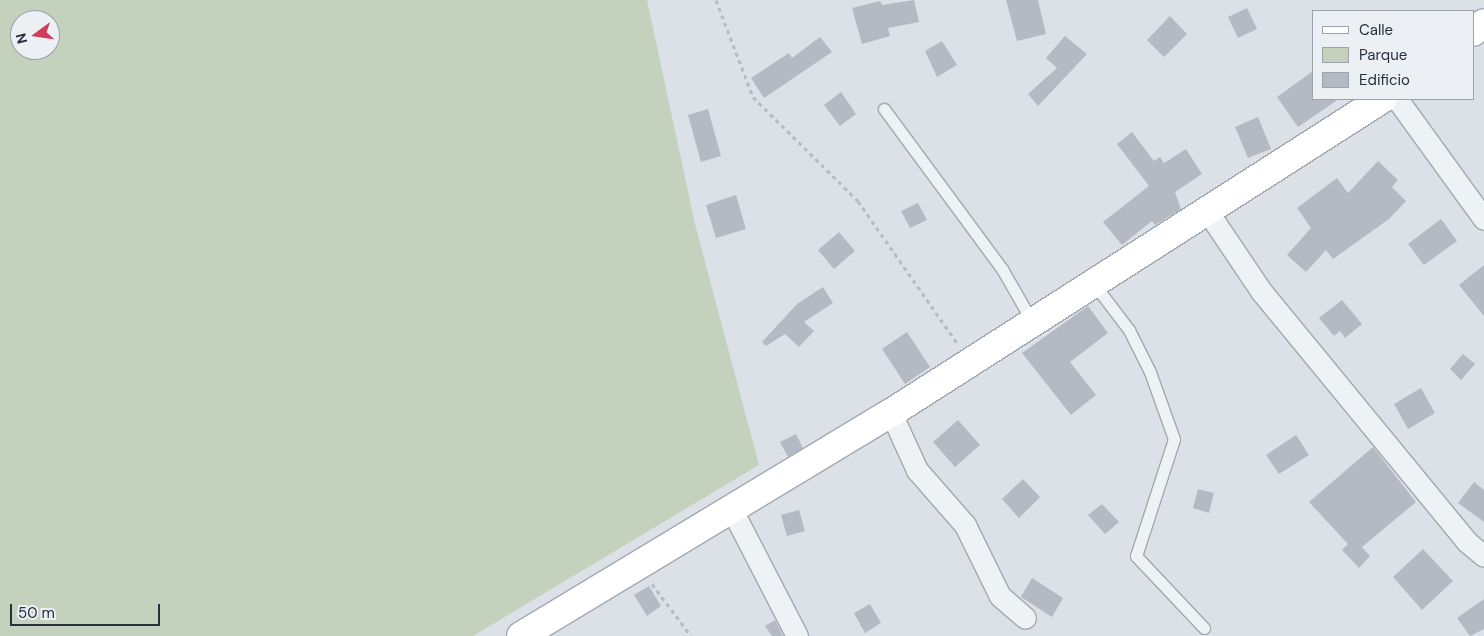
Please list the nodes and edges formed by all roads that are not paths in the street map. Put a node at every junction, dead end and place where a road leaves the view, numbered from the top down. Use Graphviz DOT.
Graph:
graph roads {
  1 [pos="1484,23"];
  2 [pos="1474,31"];
  3 [pos="1380,100"];
  4 [pos="1398,100"];
  5 [pos="884,109"];
  6 [pos="1208,212"];
  7 [pos="1484,220"];
  8 [pos="1094,284"];
  9 [pos="1033,323"];
  10 [pos="891,413"];
  11 [pos="732,510"];
  12 [pos="1484,556"];
  13 [pos="1025,618"];
  14 [pos="1204,628"];
  15 [pos="521,636"];
  16 [pos="797,636"];
  1 -- 2 [label="street"];
  3 -- 6 [label="street"];
  4 -- 7 [label="street"];
  5 -- 9 [label="lane"];
  6 -- 8 [label="street"];
  6 -- 12 [label="street"];
  8 -- 9 [label="street"];
  8 -- 14 [label="lane"];
  9 -- 10 [label="street"];
  10 -- 11 [label="street"];
  10 -- 13 [label="street"];
  11 -- 15 [label="street"];
  11 -- 16 [label="street"];
}
